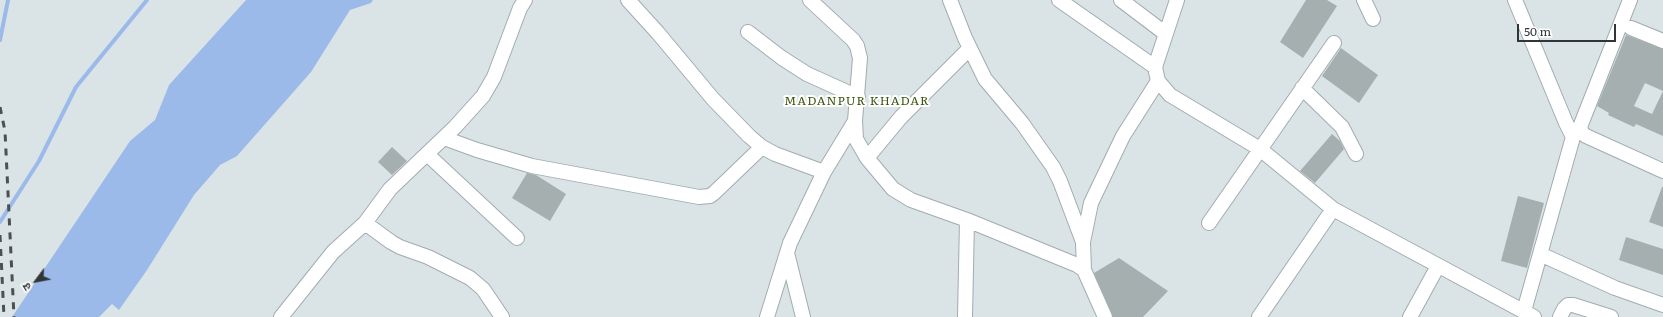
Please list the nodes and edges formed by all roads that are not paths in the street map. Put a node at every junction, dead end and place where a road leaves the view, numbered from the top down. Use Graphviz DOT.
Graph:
graph roads {
  1 [pos="525,0"];
  2 [pos="628,0"];
  3 [pos="810,0"];
  4 [pos="950,0"];
  5 [pos="1058,0"];
  6 [pos="1120,0"];
  7 [pos="1177,0"];
  8 [pos="1364,0"];
  9 [pos="1515,0"];
  10 [pos="1630,0"];
  11 [pos="1373,19"];
  12 [pos="1631,28"];
  13 [pos="748,32"];
  14 [pos="1166,34"];
  15 [pos="1663,41"];
  16 [pos="1334,42"];
  17 [pos="970,48"];
  18 [pos="1155,67"];
  19 [pos="1158,81"];
  20 [pos="1302,88"];
  21 [pos="858,97"];
  22 [pos="855,121"];
  23 [pos="444,138"];
  24 [pos="762,147"];
  25 [pos="1260,149"];
  26 [pos="427,154"];
  27 [pos="1356,154"];
  28 [pos="867,158"];
  29 [pos="1663,171"];
  30 [pos="824,172"];
  31 [pos="1333,209"];
  32 [pos="967,220"];
  33 [pos="365,223"];
  34 [pos="1209,223"];
  35 [pos="517,238"];
  36 [pos="1083,242"];
  37 [pos="787,252"];
  38 [pos="1540,254"];
  39 [pos="1438,266"];
  40 [pos="1084,270"];
  41 [pos="1663,305"];
  42 [pos="1529,314"];
  43 [pos="281,317"];
  44 [pos="502,317"];
  45 [pos="767,317"];
  46 [pos="803,317"];
  47 [pos="964,317"];
  48 [pos="1105,317"];
  49 [pos="1259,317"];
  50 [pos="1410,317"];
  51 [pos="1560,317"];
  52 [pos="1611,317"];
  1 -- 23 [label="street"];
  2 -- 24 [label="street"];
  3 -- 21 [label="street"];
  4 -- 17 [label="street"];
  5 -- 18 [label="street"];
  6 -- 14 [label="street"];
  7 -- 14 [label="street"];
  8 -- 11 [label="street"];
  9 -- 38 [label="street"];
  10 -- 29 [label="street"];
  12 -- 15 [label="street"];
  13 -- 21 [label="street"];
  14 -- 18 [label="street"];
  16 -- 20 [label="street"];
  17 -- 28 [label="street"];
  17 -- 36 [label="street"];
  18 -- 19 [label="street"];
  19 -- 25 [label="street"];
  19 -- 36 [label="street"];
  20 -- 25 [label="street"];
  20 -- 27 [label="street"];
  21 -- 22 [label="street"];
  22 -- 28 [label="street"];
  22 -- 30 [label="street"];
  23 -- 24 [label="street"];
  23 -- 26 [label="street"];
  24 -- 30 [label="street"];
  25 -- 31 [label="street"];
  25 -- 34 [label="street"];
  26 -- 33 [label="street"];
  26 -- 35 [label="street"];
  28 -- 32 [label="street"];
  30 -- 37 [label="street"];
  31 -- 39 [label="street"];
  31 -- 49 [label="street"];
  32 -- 40 [label="street"];
  32 -- 47 [label="street"];
  33 -- 43 [label="street"];
  33 -- 44 [label="street"];
  36 -- 40 [label="street"];
  37 -- 45 [label="street"];
  37 -- 46 [label="street"];
  38 -- 41 [label="street"];
  38 -- 42 [label="street"];
  39 -- 42 [label="street"];
  39 -- 50 [label="street"];
  40 -- 48 [label="street"];
  51 -- 52 [label="street"];
}
